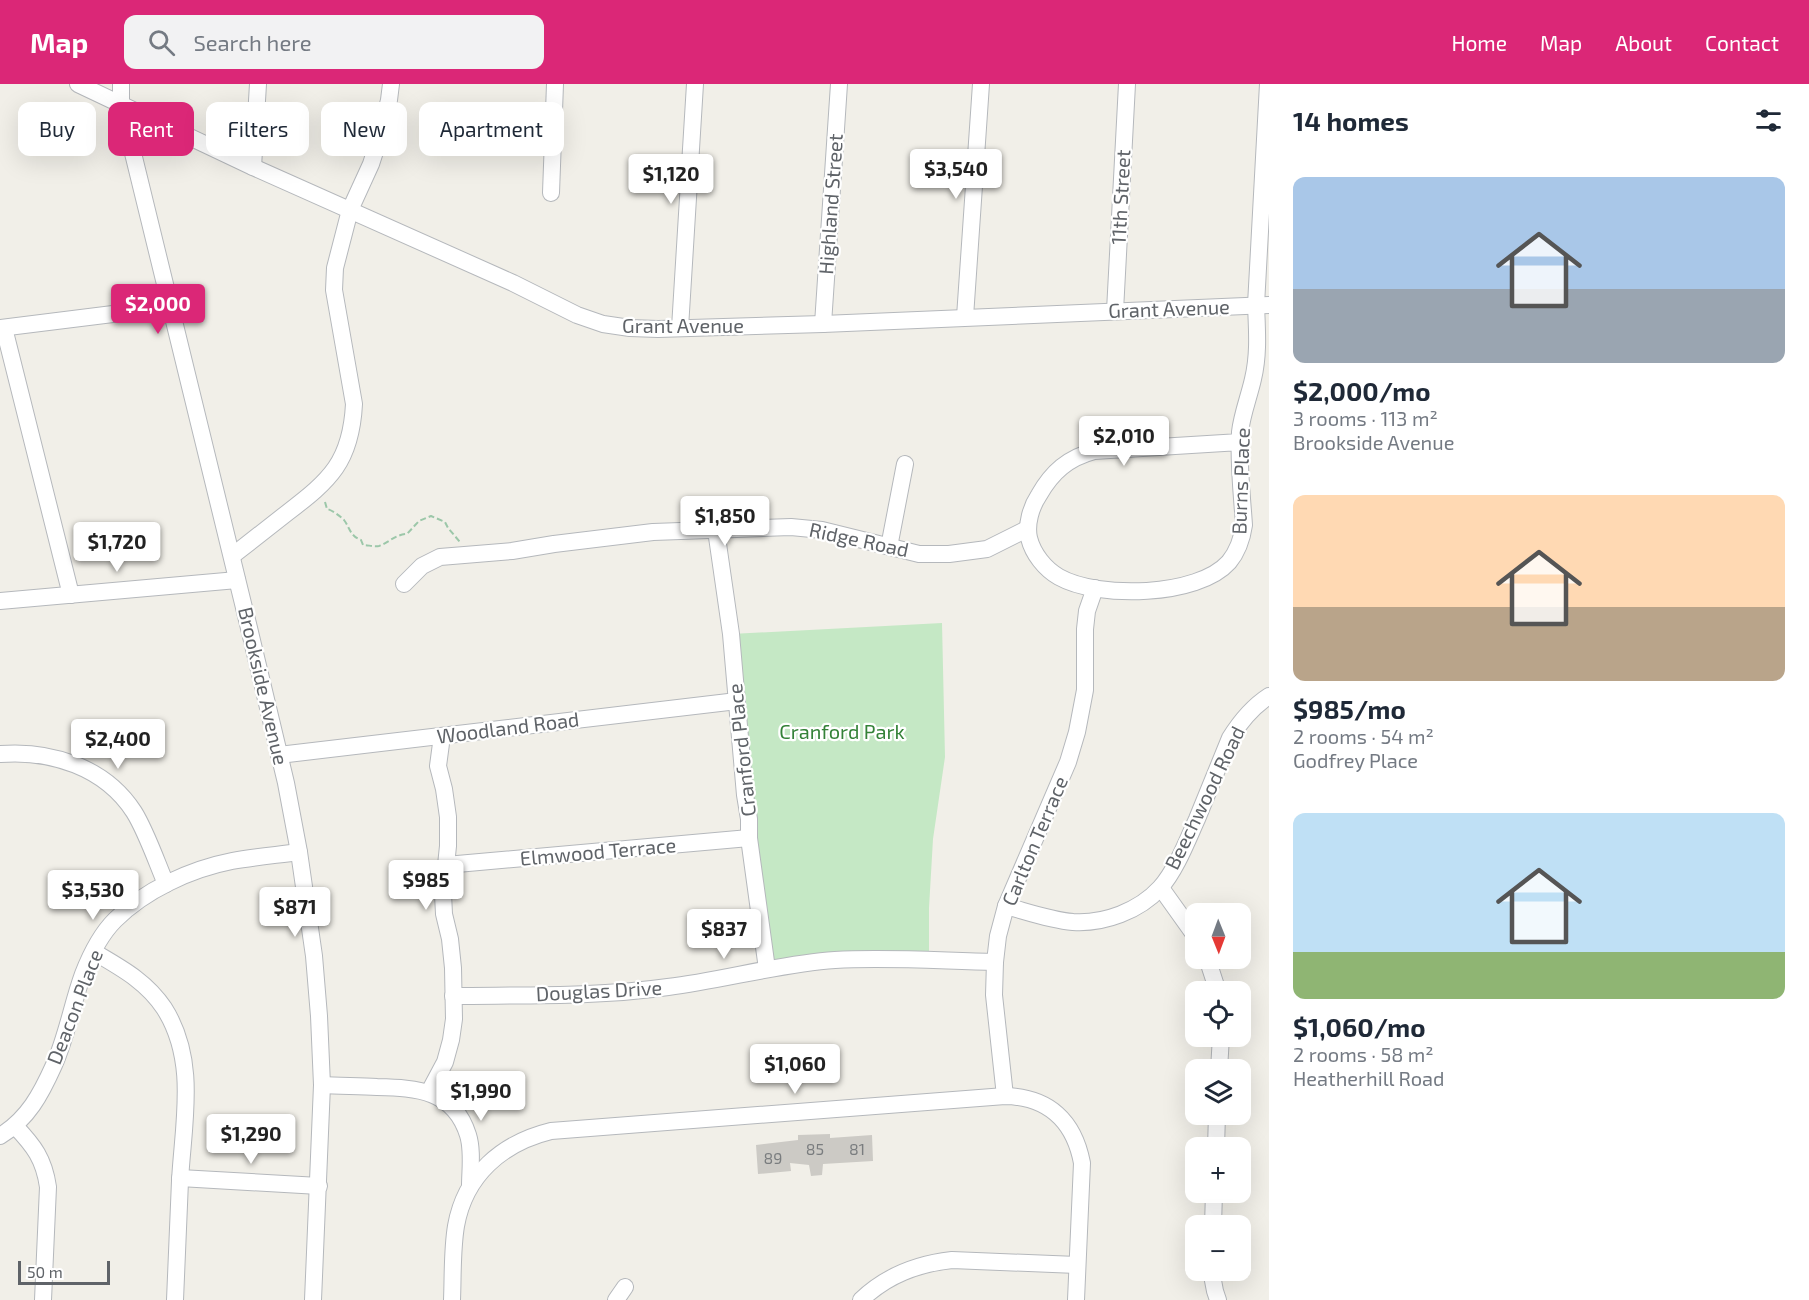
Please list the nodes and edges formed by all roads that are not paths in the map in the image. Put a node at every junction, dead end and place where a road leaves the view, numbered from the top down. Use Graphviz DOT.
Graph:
graph roads {
  1 [pos="78,84"];
  2 [pos="121,84"];
  3 [pos="258,84"];
  4 [pos="391,84"];
  5 [pos="555,84"];
  6 [pos="695,84"];
  7 [pos="838,84"];
  8 [pos="981,84"];
  9 [pos="1128,84"];
  10 [pos="1269,84"];
  11 [pos="117,102"];
  12 [pos="121,102"];
  13 [pos="194,139"];
  14 [pos="133,156"];
  15 [pos="253,167"];
  16 [pos="551,193"];
  17 [pos="350,210"];
  18 [pos="1262,305"];
  19 [pos="169,307"];
  20 [pos="1115,311"];
  21 [pos="965,317"];
  22 [pos="823,324"];
  23 [pos="2,328"];
  24 [pos="680,328"];
  25 [pos="1240,442"];
  26 [pos="905,464"];
  27 [pos="716,530"];
  28 [pos="1028,530"];
  29 [pos="888,547"];
  30 [pos="232,556"];
  31 [pos="237,580"];
  32 [pos="404,584"];
  33 [pos="1095,588"];
  34 [pos="71,595"];
  35 [pos="0,601"];
  36 [pos="1269,696"];
  37 [pos="736,701"];
  38 [pos="442,736"];
  39 [pos="0,754"];
  40 [pos="279,756"];
  41 [pos="749,838"];
  42 [pos="300,852"];
  43 [pos="446,865"];
  44 [pos="166,884"];
  45 [pos="1161,888"];
  46 [pos="1006,906"];
  47 [pos="1185,922"];
  48 [pos="94,952"];
  49 [pos="995,962"];
  50 [pos="767,969"];
  51 [pos="453,996"];
  52 [pos="322,1085"];
  53 [pos="429,1092"];
  54 [pos="1005,1096"];
  55 [pos="15,1126"];
  56 [pos="0,1136"];
  57 [pos="180,1178"];
  58 [pos="319,1186"];
  59 [pos="470,1186"];
  60 [pos="1077,1265"];
  61 [pos="1213,1281"];
  62 [pos="43,1300"];
  63 [pos="175,1300"];
  64 [pos="314,1300"];
  65 [pos="452,1300"];
  66 [pos="861,1300"];
  67 [pos="1076,1300"];
  68 [pos="1218,1300"];
  1 -- 11 [label="street, Grant Avenue"];
  2 -- 12 [label="street, Brookside Avenue"];
  3 -- 15 [label="street"];
  4 -- 17 [label="street"];
  5 -- 16 [label="street"];
  6 -- 24 [label="street"];
  7 -- 22 [label="street, Highland Street"];
  8 -- 21 [label="street"];
  9 -- 20 [label="street, 11th Street"];
  10 -- 18 [label="street, Burns Place"];
  13 -- 15 [label="street, Grant Avenue"];
  14 -- 19 [label="street, Brookside Avenue"];
  15 -- 17 [label="street, Grant Avenue"];
  17 -- 24 [label="street, Grant Avenue"];
  17 -- 30 [label="street"];
  18 -- 20 [label="street, Grant Avenue"];
  18 -- 25 [label="street, Burns Place"];
  19 -- 23 [label="street"];
  19 -- 30 [label="street, Brookside Avenue"];
  20 -- 21 [label="street, Grant Avenue"];
  21 -- 22 [label="street, Grant Avenue"];
  22 -- 24 [label="street, Grant Avenue"];
  23 -- 34 [label="street"];
  25 -- 28 [label="street"];
  25 -- 33 [label="street, Burns Place"];
  26 -- 29 [label="street"];
  27 -- 29 [label="street, Ridge Road"];
  27 -- 32 [label="street, Ridge Road"];
  27 -- 37 [label="street, Cranford Place"];
  28 -- 29 [label="street, Ridge Road"];
  28 -- 33 [label="street, Burns Place"];
  30 -- 31 [label="street, Brookside Avenue"];
  31 -- 34 [label="street"];
  31 -- 40 [label="street, Brookside Avenue"];
  33 -- 46 [label="street, Carlton Terrace"];
  34 -- 35 [label="street"];
  36 -- 45 [label="street, Beechwood Road"];
  37 -- 38 [label="street, Woodland Road"];
  37 -- 41 [label="street, Cranford Place"];
  38 -- 40 [label="street, Woodland Road"];
  38 -- 43 [label="street"];
  39 -- 44 [label="street"];
  40 -- 42 [label="street, Brookside Avenue"];
  41 -- 43 [label="street, Elmwood Terrace"];
  41 -- 50 [label="street, Cranford Place"];
  42 -- 44 [label="street, Deacon Place"];
  42 -- 52 [label="street, Brookside Avenue"];
  43 -- 51 [label="street"];
  44 -- 48 [label="street, Deacon Place"];
  45 -- 46 [label="street, Beechwood Road"];
  45 -- 47 [label="street"];
  46 -- 49 [label="street, Carlton Terrace"];
  48 -- 55 [label="street, Deacon Place"];
  48 -- 57 [label="street"];
  49 -- 50 [label="street, Douglas Drive"];
  49 -- 54 [label="street, Carlton Terrace"];
  50 -- 51 [label="street, Douglas Drive"];
  51 -- 53 [label="street"];
  52 -- 53 [label="street"];
  52 -- 58 [label="street, Brookside Avenue"];
  53 -- 59 [label="street"];
  54 -- 59 [label="street"];
  54 -- 60 [label="street"];
  55 -- 56 [label="street, Deacon Place"];
  55 -- 62 [label="street"];
  57 -- 58 [label="street"];
  57 -- 63 [label="street"];
  58 -- 64 [label="street, Brookside Avenue"];
  59 -- 65 [label="street"];
  60 -- 66 [label="street"];
  60 -- 67 [label="street"];
  61 -- 68 [label="street"];
}
